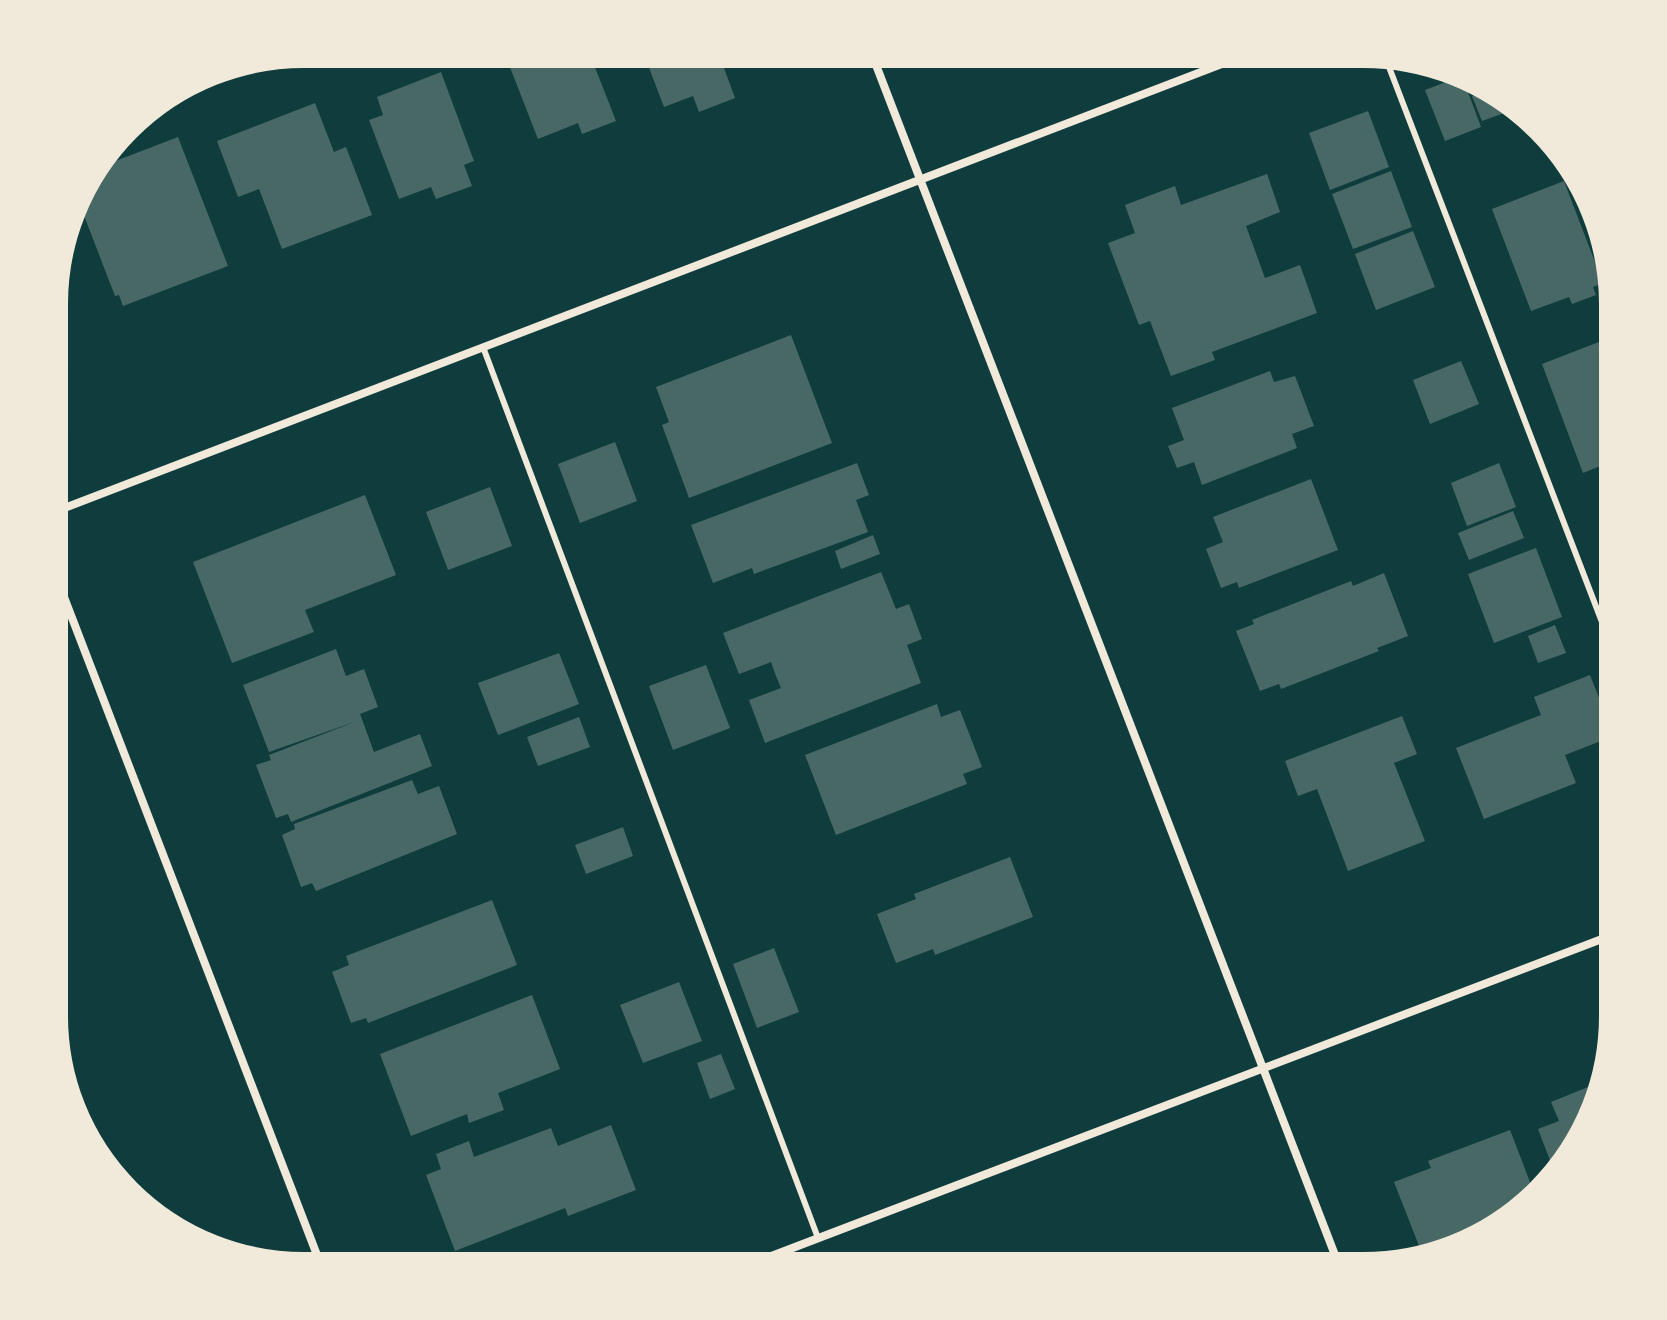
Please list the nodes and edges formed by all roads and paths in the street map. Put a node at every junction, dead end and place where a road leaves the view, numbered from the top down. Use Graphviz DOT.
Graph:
graph roads {
  1 [pos="877,67"];
  2 [pos="1214,67"];
  3 [pos="1390,68"];
  4 [pos="921,180"];
  5 [pos="483,347"];
  6 [pos="66,507"];
  7 [pos="66,603"];
  8 [pos="1601,618"];
  9 [pos="1600,940"];
  10 [pos="1263,1068"];
  11 [pos="818,1238"];
  12 [pos="316,1253"];
  13 [pos="778,1253"];
  14 [pos="1335,1254"];
  1 -- 4 [label="street"];
  2 -- 4 [label="street"];
  3 -- 8 [label="lane"];
  4 -- 5 [label="street"];
  4 -- 10 [label="street"];
  5 -- 6 [label="street"];
  5 -- 11 [label="lane"];
  7 -- 12 [label="street"];
  9 -- 10 [label="street"];
  10 -- 11 [label="street"];
  10 -- 14 [label="street"];
  11 -- 13 [label="street"];
}
